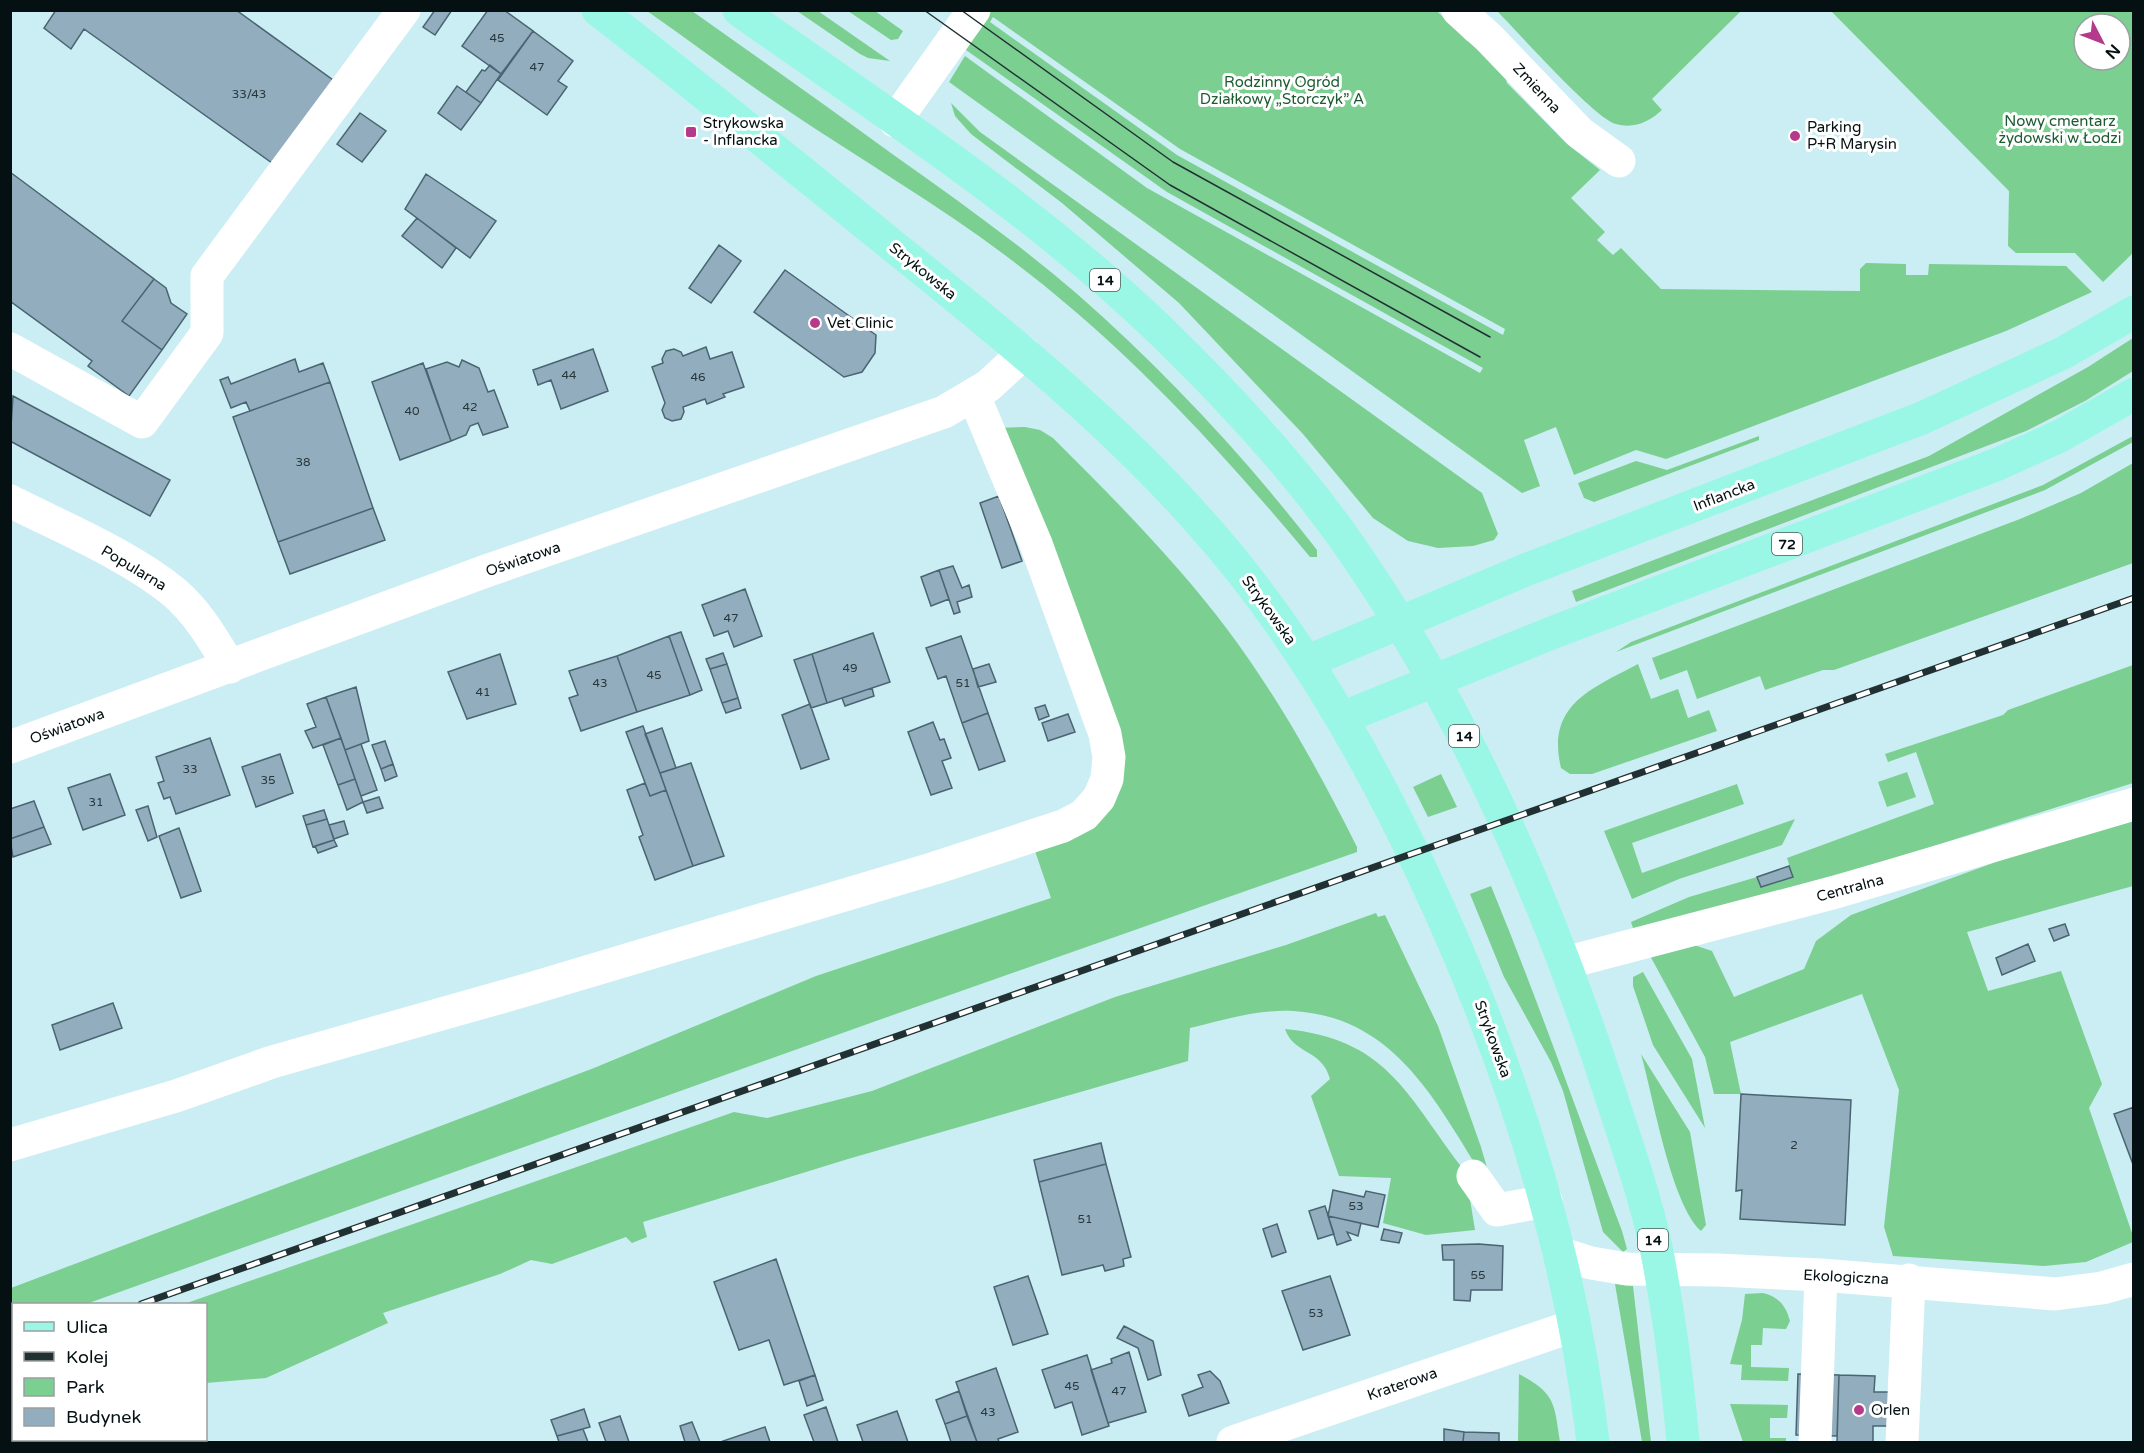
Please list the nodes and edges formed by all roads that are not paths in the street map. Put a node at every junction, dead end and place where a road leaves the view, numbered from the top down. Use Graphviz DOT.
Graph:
graph roads {
  1 [pos="404,10"];
  2 [pos="598,10"];
  3 [pos="740,10"];
  4 [pos="974,10"];
  5 [pos="1458,10"];
  6 [pos="896,121"];
  7 [pos="1618,161"];
  8 [pos="2133,312"];
  9 [pos="10,349"];
  10 [pos="1024,353"];
  11 [pos="2133,394"];
  12 [pos="974,396"];
  13 [pos="10,501"];
  14 [pos="1400,622"];
  15 [pos="1306,662"];
  16 [pos="230,667"];
  17 [pos="1433,679"];
  18 [pos="1342,718"];
  19 [pos="10,747"];
  20 [pos="2133,804"];
  21 [pos="1565,963"];
  22 [pos="10,1145"];
  23 [pos="1473,1176"];
  24 [pos="1546,1201"];
  25 [pos="1559,1253"];
  26 [pos="1661,1270"];
  27 [pos="1821,1275"];
  28 [pos="2133,1279"];
  29 [pos="1909,1280"];
  30 [pos="1573,1326"];
  31 [pos="1233,1443"];
  32 [pos="1593,1443"];
  33 [pos="1683,1443"];
  34 [pos="1815,1443"];
  35 [pos="1902,1443"];
  1 -- 9 [label="street"];
  2 -- 10 [label="main road, Strykowska"];
  3 -- 6 [label="main road, 14"];
  4 -- 6 [label="street"];
  5 -- 7 [label="street, Zmienna"];
  6 -- 14 [label="main road, 14"];
  8 -- 14 [label="main road, Inflancka"];
  10 -- 12 [label="street, Oświatowa"];
  10 -- 15 [label="main road, Strykowska"];
  11 -- 17 [label="main road, 72"];
  12 -- 16 [label="street, Oświatowa"];
  12 -- 22 [label="street"];
  13 -- 16 [label="street, Popularna"];
  14 -- 15 [label="main road, Inflancka"];
  14 -- 17 [label="main road, 14"];
  15 -- 18 [label="main road, Strykowska"];
  16 -- 19 [label="street, Oświatowa"];
  17 -- 18 [label="main road, 72"];
  17 -- 21 [label="main road, 14"];
  18 -- 24 [label="main road, Strykowska"];
  20 -- 21 [label="street, Centralna"];
  21 -- 26 [label="main road, 14"];
  23 -- 24 [label="street"];
  24 -- 25 [label="main road, Strykowska"];
  25 -- 26 [label="street, Ekologiczna"];
  25 -- 30 [label="main road, Strykowska"];
  26 -- 27 [label="street, Ekologiczna"];
  26 -- 33 [label="main road, 14"];
  27 -- 29 [label="street, Ekologiczna"];
  27 -- 34 [label="street"];
  28 -- 29 [label="street, Ekologiczna"];
  29 -- 35 [label="street"];
  30 -- 31 [label="street, Kraterowa"];
  30 -- 32 [label="main road, Strykowska"];
}
